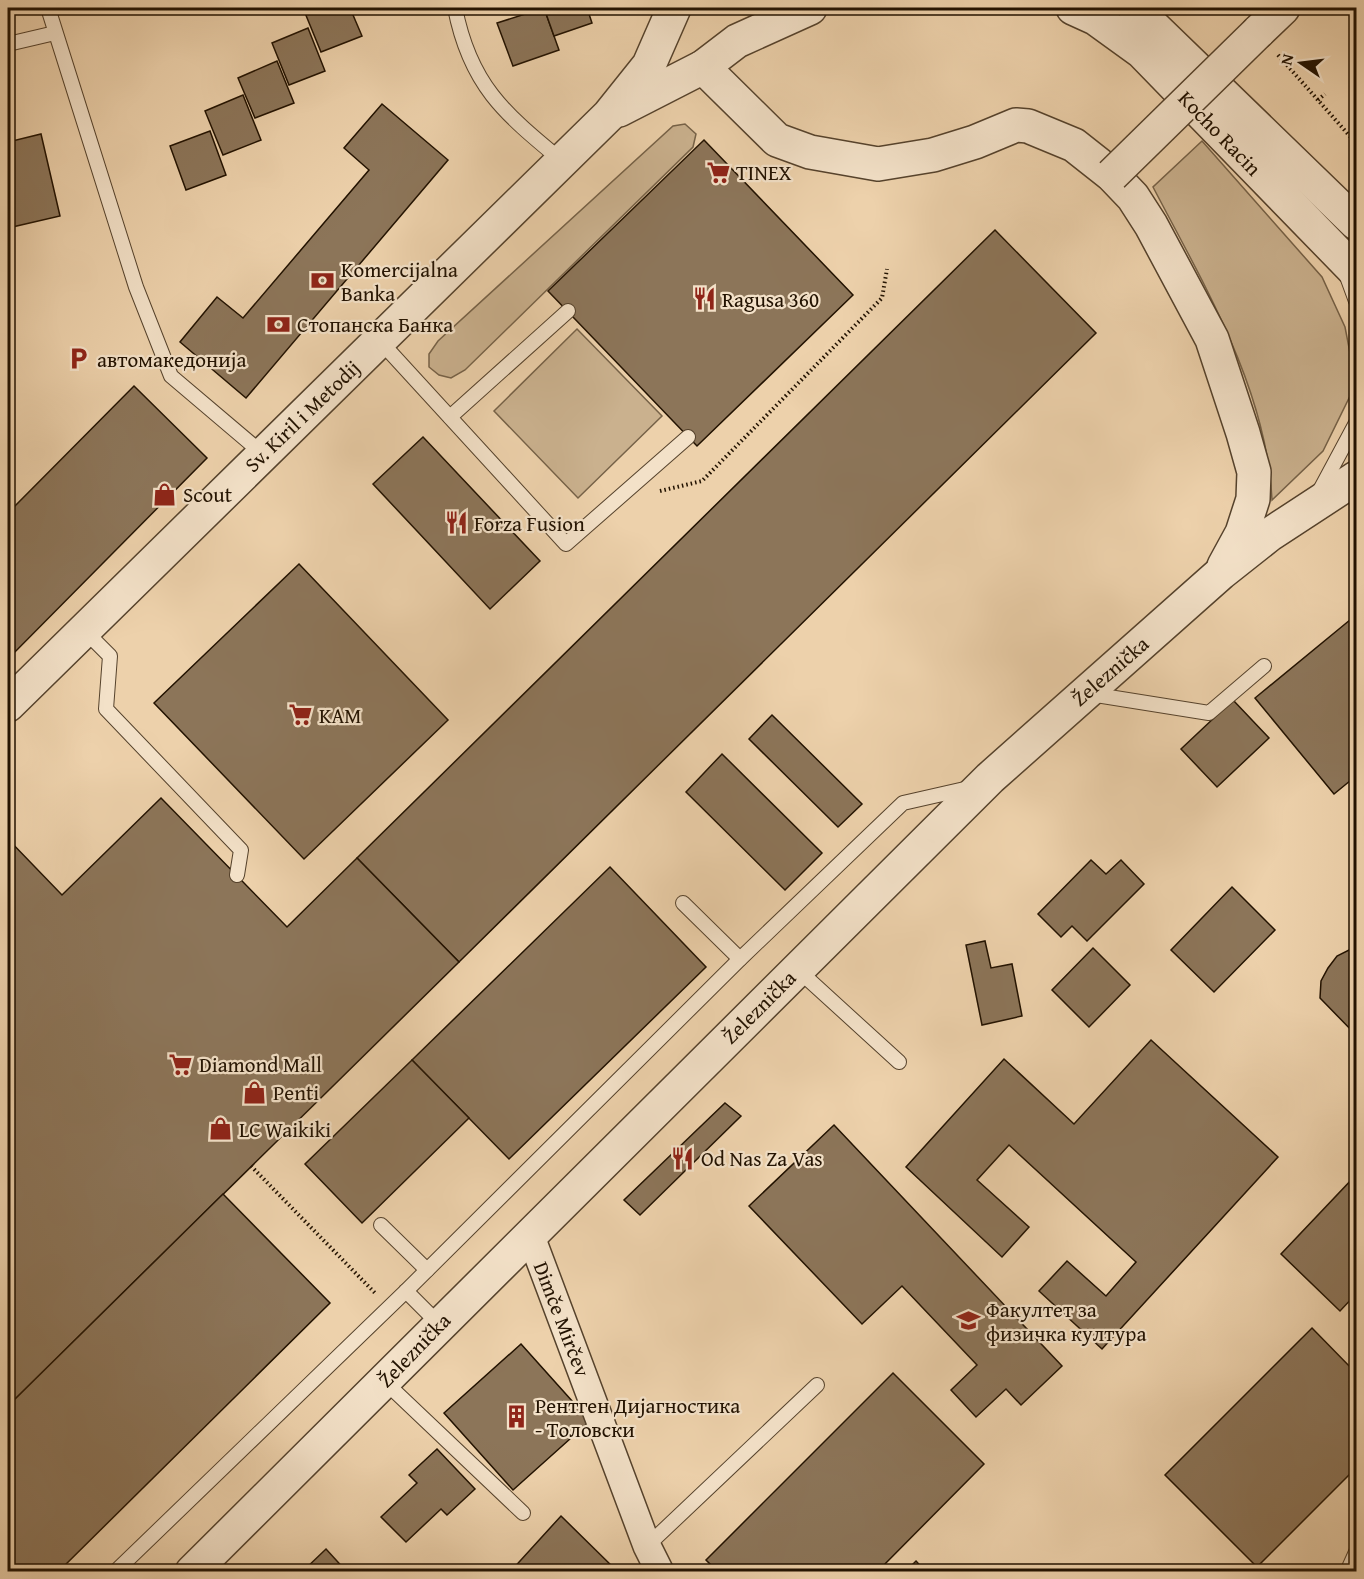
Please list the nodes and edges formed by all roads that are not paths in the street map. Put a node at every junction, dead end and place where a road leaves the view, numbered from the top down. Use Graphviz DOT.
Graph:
graph roads {
  1 [pos="48,8"];
  2 [pos="455,8"];
  3 [pos="674,8"];
  4 [pos="810,8"];
  5 [pos="1073,8"];
  6 [pos="1134,8"];
  7 [pos="1283,8"];
  8 [pos="55,33"];
  9 [pos="8,44"];
  10 [pos="703,67"];
  11 [pos="609,115"];
  12 [pos="564,162"];
  13 [pos="1112,175"];
  14 [pos="1356,223"];
  15 [pos="1347,262"];
  16 [pos="1356,301"];
  17 [pos="568,311"];
  18 [pos="381,341"];
  19 [pos="450,417"];
  20 [pos="1356,423"];
  21 [pos="688,437"];
  22 [pos="263,454"];
  23 [pos="1339,492"];
  24 [pos="1221,573"];
  25 [pos="84,630"];
  26 [pos="1264,666"];
  27 [pos="1085,693"];
  28 [pos="8,705"];
  29 [pos="983,785"];
  30 [pos="237,875"];
  31 [pos="683,903"];
  32 [pos="740,959"];
  33 [pos="797,969"];
  34 [pos="899,1062"];
  35 [pos="381,1225"];
  36 [pos="530,1234"];
  37 [pos="427,1270"];
  38 [pos="406,1292"];
  39 [pos="439,1324"];
  40 [pos="384,1381"];
  41 [pos="817,1384"];
  42 [pos="523,1513"];
  43 [pos="648,1546"];
  44 [pos="1356,1552"];
  45 [pos="115,1572"];
  46 [pos="192,1572"];
  47 [pos="660,1572"];
  48 [pos="1347,1572"];
  1 -- 8 [label="lane"];
  2 -- 12 [label="lane"];
  3 -- 11 [label="street, Sv. Kiril i Metodij"];
  4 -- 10 [label="street"];
  5 -- 15 [label="street, Kocho Racin"];
  6 -- 14 [label="street, Kocho Racin"];
  7 -- 13 [label="street, bridge"];
  8 -- 9 [label="lane"];
  8 -- 22 [label="lane"];
  10 -- 11 [label="street"];
  10 -- 13 [label="street"];
  11 -- 12 [label="street, Sv. Kiril i Metodij"];
  12 -- 18 [label="street, Sv. Kiril i Metodij"];
  13 -- 24 [label="street"];
  15 -- 16 [label="lane"];
  17 -- 19 [label="lane"];
  18 -- 19 [label="lane"];
  18 -- 22 [label="street, Sv. Kiril i Metodij"];
  19 -- 21 [label="lane"];
  20 -- 23 [label="lane"];
  22 -- 25 [label="street, Sv. Kiril i Metodij"];
  23 -- 24 [label="street, Železnička"];
  24 -- 27 [label="street, Železnička"];
  25 -- 28 [label="street, Sv. Kiril i Metodij"];
  25 -- 30 [label="lane"];
  26 -- 27 [label="lane"];
  27 -- 29 [label="street, Železnička"];
  29 -- 32 [label="lane"];
  29 -- 33 [label="street, Železnička"];
  31 -- 32 [label="lane"];
  32 -- 37 [label="lane"];
  33 -- 34 [label="lane"];
  33 -- 36 [label="street, Železnička"];
  35 -- 37 [label="lane"];
  36 -- 39 [label="street, Železnička"];
  36 -- 43 [label="street, Dimče Mirčev"];
  37 -- 38 [label="lane"];
  38 -- 39 [label="lane"];
  38 -- 45 [label="lane"];
  39 -- 40 [label="street, Železnička"];
  40 -- 42 [label="lane"];
  40 -- 46 [label="street, Železnička"];
  41 -- 43 [label="lane"];
  43 -- 47 [label="street, Dimče Mirčev"];
  44 -- 48 [label="lane"];
}
